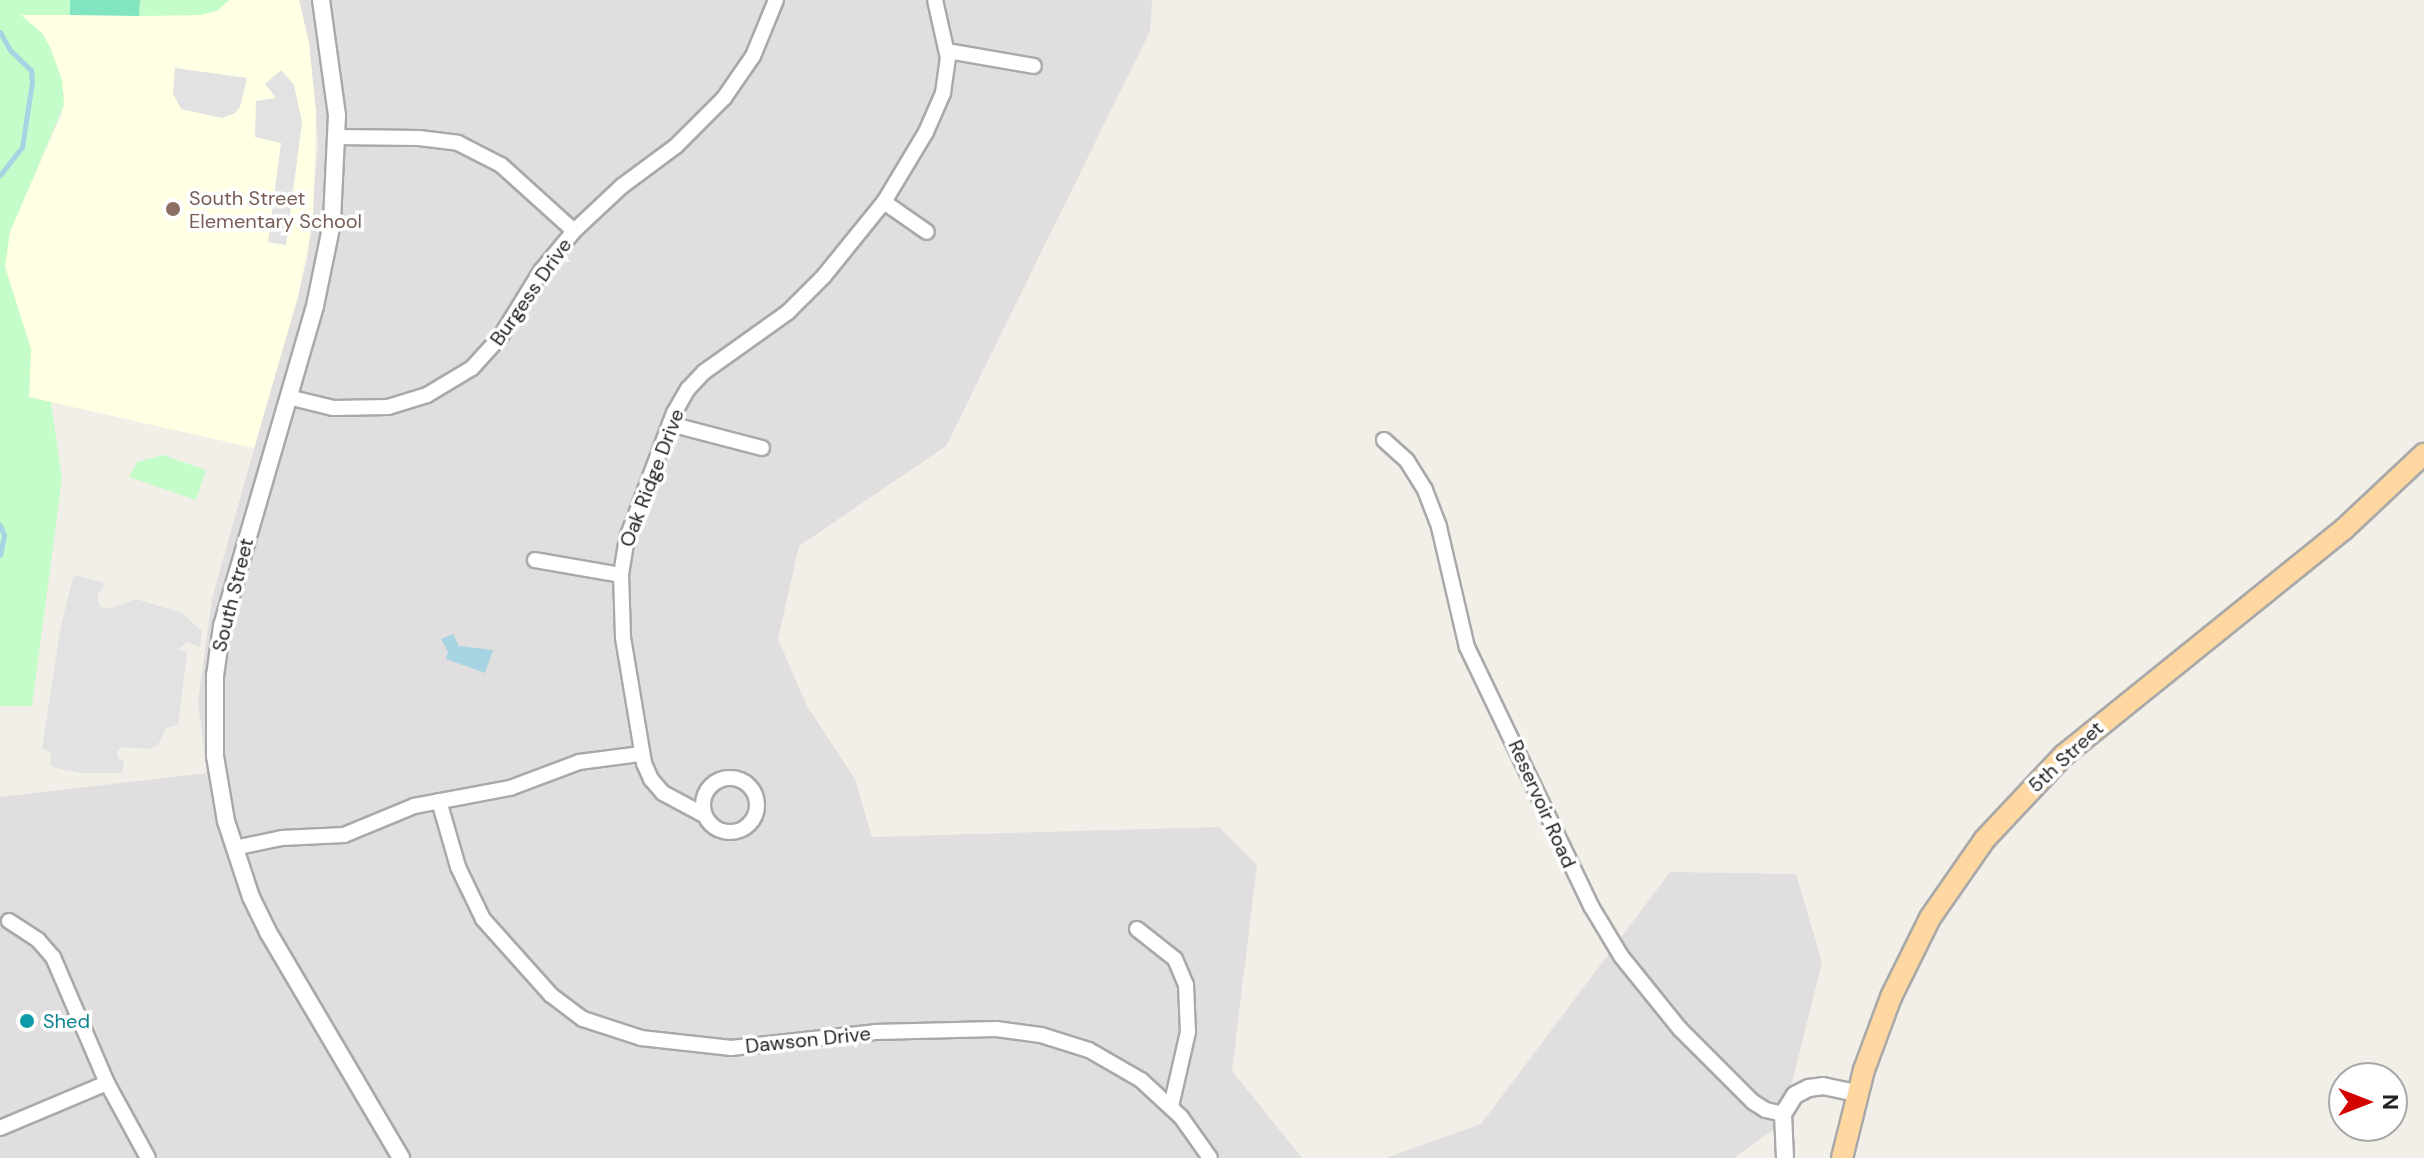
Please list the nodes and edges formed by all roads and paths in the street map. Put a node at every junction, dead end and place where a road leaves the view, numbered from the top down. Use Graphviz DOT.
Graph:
graph roads {
  1 [pos="321,0"];
  2 [pos="776,0"];
  3 [pos="935,0"];
  4 [pos="948,51"];
  5 [pos="1034,66"];
  6 [pos="337,137"];
  7 [pos="884,202"];
  8 [pos="574,231"];
  9 [pos="927,232"];
  10 [pos="288,397"];
  11 [pos="670,424"];
  12 [pos="1384,440"];
  13 [pos="762,448"];
  14 [pos="2424,454"];
  15 [pos="535,560"];
  16 [pos="621,575"];
  17 [pos="641,754"];
  18 [pos="439,801"];
  19 [pos="704,815"];
  20 [pos="234,848"];
  21 [pos="9,921"];
  22 [pos="1137,929"];
  23 [pos="107,1083"];
  24 [pos="1857,1093"];
  25 [pos="1171,1106"];
  26 [pos="1783,1114"];
  27 [pos="0,1128"];
  28 [pos="148,1158"];
  29 [pos="401,1158"];
  30 [pos="1210,1158"];
  31 [pos="1785,1158"];
  32 [pos="1842,1158"];
  1 -- 6 [label="street, South Street"];
  2 -- 8 [label="street, Burgess Drive"];
  3 -- 4 [label="street, Oak Ridge Drive"];
  4 -- 5 [label="street"];
  4 -- 7 [label="street, Oak Ridge Drive"];
  6 -- 8 [label="street"];
  6 -- 10 [label="street, South Street"];
  7 -- 9 [label="street"];
  7 -- 11 [label="street, Oak Ridge Drive"];
  8 -- 10 [label="street, Burgess Drive"];
  10 -- 20 [label="street, South Street"];
  11 -- 13 [label="street"];
  11 -- 16 [label="street, Oak Ridge Drive"];
  12 -- 26 [label="street, Reservoir Road"];
  14 -- 24 [label="main road, 5th Street"];
  15 -- 16 [label="street"];
  16 -- 17 [label="street, Oak Ridge Drive"];
  17 -- 18 [label="street"];
  17 -- 19 [label="street, Oak Ridge Drive"];
  18 -- 20 [label="street"];
  18 -- 25 [label="street, Dawson Drive"];
  20 -- 29 [label="street, South Street"];
  21 -- 23 [label="street"];
  22 -- 25 [label="street"];
  23 -- 27 [label="street"];
  23 -- 28 [label="street"];
  24 -- 26 [label="street"];
  24 -- 32 [label="main road, 5th Street"];
  25 -- 30 [label="street, Dawson Drive"];
  26 -- 31 [label="street"];
}
